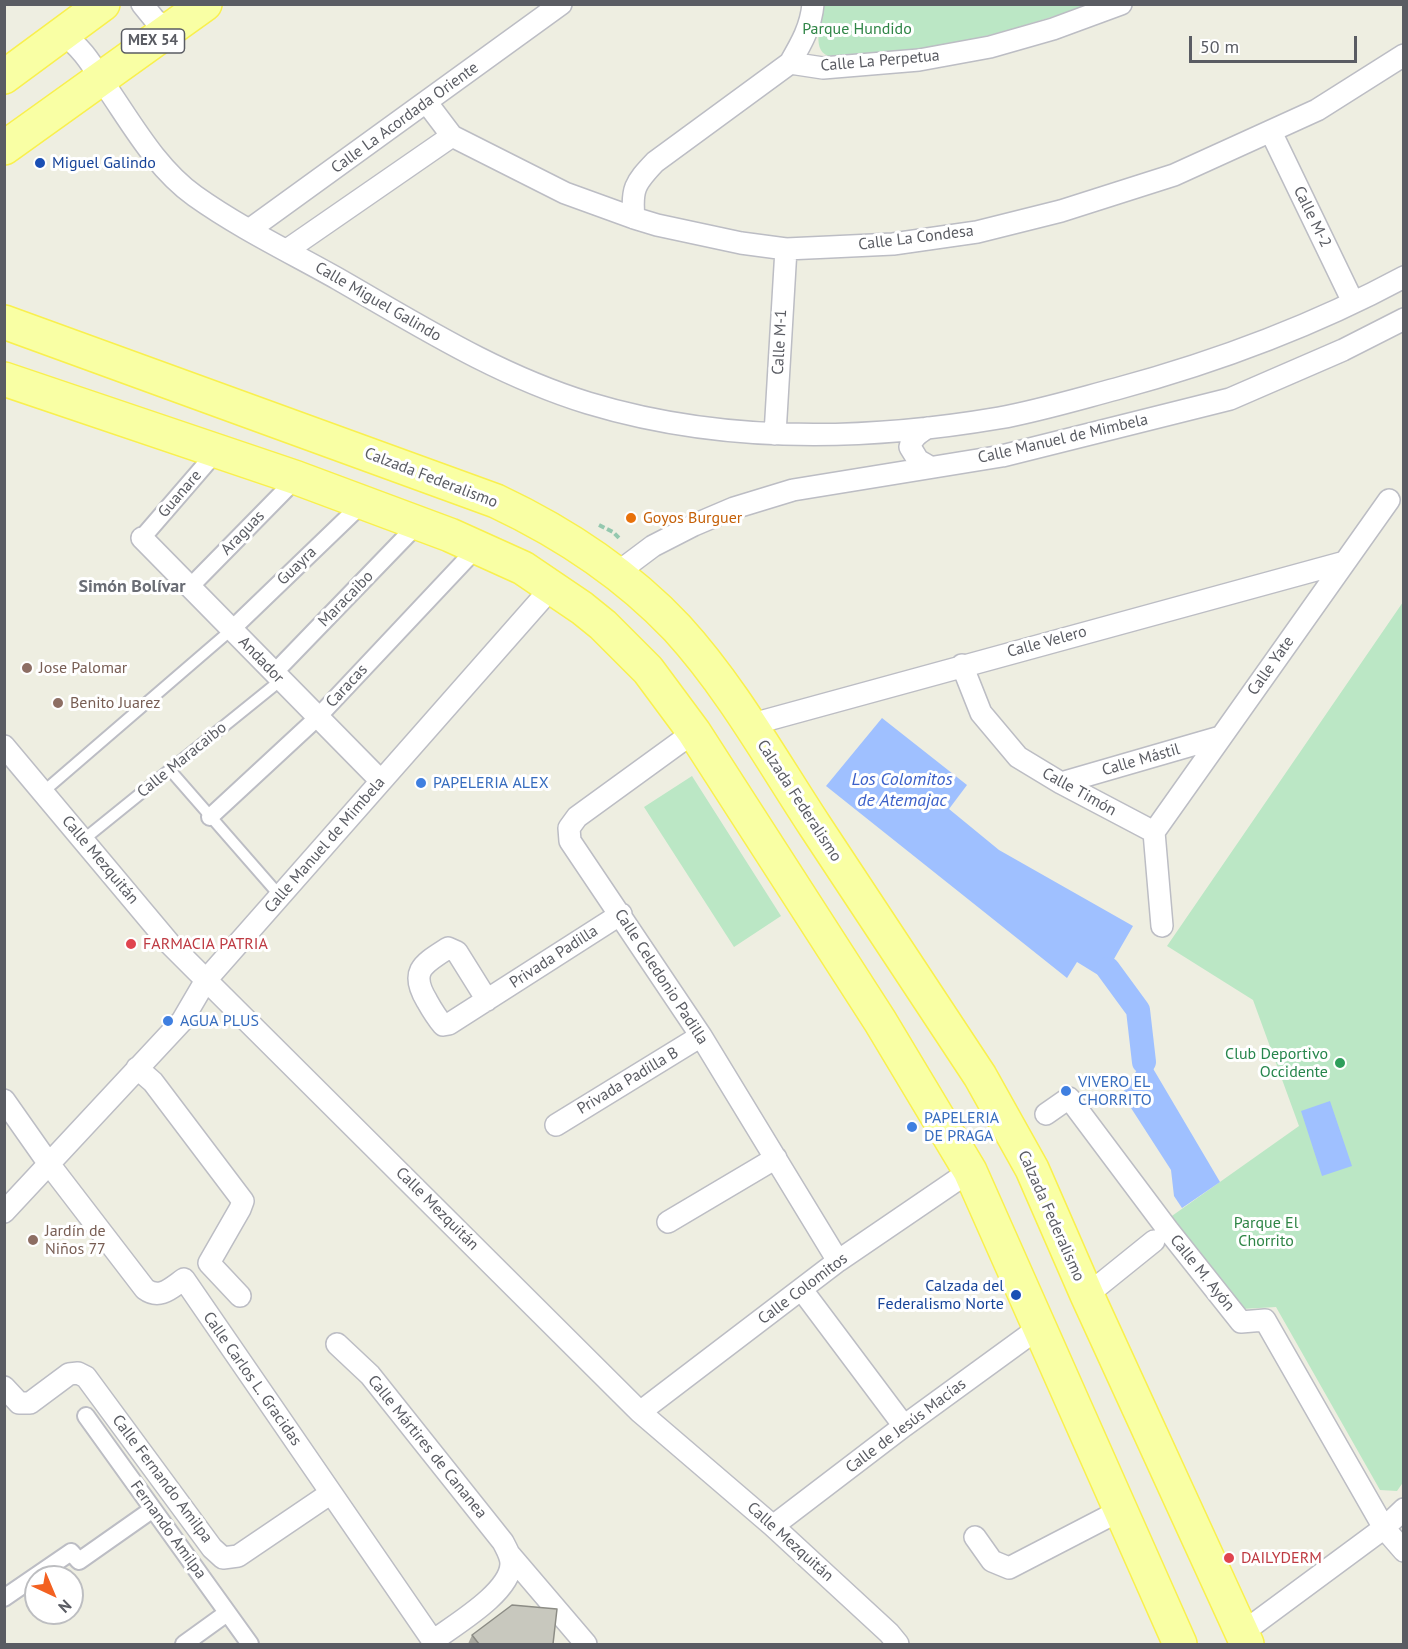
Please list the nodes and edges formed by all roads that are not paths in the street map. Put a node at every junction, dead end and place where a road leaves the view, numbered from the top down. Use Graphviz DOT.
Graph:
graph roads {
  1 [pos="103,4"];
  2 [pos="142,4"];
  3 [pos="205,4"];
  4 [pos="561,4"];
  5 [pos="813,4"];
  6 [pos="1121,4"];
  7 [pos="169,30"];
  8 [pos="62,34"];
  9 [pos="1404,55"];
  10 [pos="790,63"];
  11 [pos="4,77"];
  12 [pos="101,79"];
  13 [pos="427,103"];
  14 [pos="1270,132"];
  15 [pos="452,136"];
  16 [pos="4,148"];
  17 [pos="634,218"];
  18 [pos="249,230"];
  19 [pos="786,249"];
  20 [pos="288,250"];
  21 [pos="1404,276"];
  22 [pos="1353,302"];
  23 [pos="1404,319"];
  24 [pos="4,322"];
  25 [pos="4,380"];
  26 [pos="927,428"];
  27 [pos="887,431"];
  28 [pos="775,434"];
  29 [pos="218,450"];
  30 [pos="930,467"];
  31 [pos="884,474"];
  32 [pos="297,478"];
  33 [pos="1389,500"];
  34 [pos="363,503"];
  35 [pos="418,524"];
  36 [pos="142,538"];
  37 [pos="477,548"];
  38 [pos="1345,562"];
  39 [pos="617,573"];
  40 [pos="553,586"];
  41 [pos="190,587"];
  42 [pos="231,630"];
  43 [pos="962,665"];
  44 [pos="277,677"];
  45 [pos="317,718"];
  46 [pos="749,725"];
  47 [pos="694,732"];
  48 [pos="1220,737"];
  49 [pos="4,746"];
  50 [pos="170,770"];
  51 [pos="381,782"];
  52 [pos="1061,783"];
  53 [pos="43,792"];
  54 [pos="210,817"];
  55 [pos="1154,831"];
  56 [pos="83,840"];
  57 [pos="280,896"];
  58 [pos="621,914"];
  59 [pos="1162,926"];
  60 [pos="206,980"];
  61 [pos="487,1000"];
  62 [pos="700,1036"];
  63 [pos="137,1068"];
  64 [pos="4,1100"];
  65 [pos="1046,1114"];
  66 [pos="556,1125"];
  67 [pos="776,1158"];
  68 [pos="49,1164"];
  69 [pos="970,1172"];
  70 [pos="4,1212"];
  71 [pos="668,1222"];
  72 [pos="1154,1241"];
  73 [pos="838,1261"];
  74 [pos="802,1290"];
  75 [pos="1087,1295"];
  76 [pos="240,1296"];
  77 [pos="1040,1327"];
  78 [pos="337,1344"];
  79 [pos="4,1387"];
  80 [pos="640,1412"];
  81 [pos="86,1416"];
  82 [pos="904,1426"];
  83 [pos="331,1493"];
  84 [pos="153,1509"];
  85 [pos="1404,1509"];
  86 [pos="1121,1510"];
  87 [pos="773,1526"];
  88 [pos="1384,1528"];
  89 [pos="975,1537"];
  90 [pos="1404,1551"];
  91 [pos="510,1556"];
  92 [pos="4,1598"];
  93 [pos="227,1613"];
  94 [pos="1245,1639"];
  95 [pos="888,1640"];
  96 [pos="434,1643"];
  97 [pos="184,1644"];
  98 [pos="250,1644"];
  99 [pos="586,1644"];
  100 [pos="1180,1644"];
  1 -- 8 [label="main road"];
  2 -- 7 [label="street"];
  3 -- 7 [label="main road, MEX 54"];
  4 -- 13 [label="street, Calle La Acordada Oriente"];
  5 -- 10 [label="street"];
  6 -- 10 [label="street, Calle La Perpetua"];
  7 -- 12 [label="main road, MEX 54"];
  8 -- 11 [label="main road"];
  8 -- 12 [label="street, Calle Miguel Galindo"];
  9 -- 14 [label="street, Calle La Condesa"];
  10 -- 17 [label="street"];
  12 -- 16 [label="main road, MEX 54"];
  12 -- 18 [label="street, Calle Miguel Galindo"];
  13 -- 15 [label="street, Calle La Condesa"];
  13 -- 18 [label="street, Calle La Acordada Oriente"];
  14 -- 19 [label="street, Calle La Condesa"];
  14 -- 22 [label="street, Calle M-2"];
  15 -- 17 [label="street, Calle La Condesa"];
  15 -- 20 [label="street"];
  17 -- 19 [label="street, Calle La Condesa"];
  18 -- 20 [label="street, Calle Miguel Galindo"];
  19 -- 28 [label="street, Calle M-1"];
  20 -- 28 [label="street, Calle Miguel Galindo"];
  21 -- 22 [label="street"];
  22 -- 26 [label="street"];
  23 -- 30 [label="street, Calle Manuel de Mimbela"];
  24 -- 39 [label="main road, Calzada Federalismo"];
  25 -- 29 [label="main road"];
  26 -- 27 [label="street"];
  26 -- 30 [label="street"];
  27 -- 28 [label="street"];
  27 -- 31 [label="street"];
  29 -- 32 [label="main road"];
  29 -- 36 [label="street, Guanare"];
  30 -- 31 [label="street, Calle Manuel de Mimbela"];
  31 -- 39 [label="street, Calle Manuel de Mimbela"];
  32 -- 34 [label="main road"];
  32 -- 41 [label="street, Araguas"];
  33 -- 38 [label="street, Calle Yate"];
  34 -- 35 [label="main road"];
  34 -- 42 [label="street, Guayra"];
  35 -- 37 [label="main road"];
  35 -- 44 [label="street, Maracaibo"];
  36 -- 41 [label="street, Andador"];
  37 -- 40 [label="main road"];
  37 -- 45 [label="street, Caracas"];
  38 -- 43 [label="street, Calle Velero"];
  38 -- 48 [label="street, Calle Yate"];
  39 -- 46 [label="main road, Calzada Federalismo"];
  40 -- 47 [label="main road"];
  40 -- 51 [label="street, Calle Manuel de Mimbela"];
  41 -- 42 [label="street, Andador"];
  42 -- 44 [label="street, Andador"];
  42 -- 53 [label="lane"];
  43 -- 46 [label="street, Calle Velero"];
  43 -- 52 [label="street, Calle Timón"];
  44 -- 45 [label="street, Andador"];
  44 -- 50 [label="lane, Calle Maracaibo"];
  45 -- 51 [label="street, Andador"];
  45 -- 54 [label="street, Caracas"];
  46 -- 75 [label="main road, Calzada Federalismo"];
  47 -- 58 [label="street, Calle Celedonio Padilla"];
  47 -- 69 [label="main road"];
  48 -- 52 [label="street, Calle Mástil"];
  48 -- 55 [label="street, Calle Yate"];
  49 -- 53 [label="street, Calle Mezquitán"];
  50 -- 54 [label="lane"];
  50 -- 56 [label="lane, Calle Maracaibo"];
  51 -- 57 [label="street, Calle Manuel de Mimbela"];
  52 -- 55 [label="street, Calle Timón"];
  53 -- 56 [label="street, Calle Mezquitán"];
  54 -- 57 [label="lane"];
  55 -- 59 [label="street"];
  56 -- 60 [label="street, Calle Mezquitán"];
  57 -- 60 [label="street, Calle Manuel de Mimbela"];
  58 -- 61 [label="street, Privada Padilla"];
  58 -- 62 [label="street, Calle Celedonio Padilla"];
  60 -- 63 [label="street, Calle Manuel de Mimbela"];
  60 -- 80 [label="street, Calle Mezquitán"];
  62 -- 66 [label="street, Privada Padilla B"];
  62 -- 67 [label="street, Calle Celedonio Padilla"];
  63 -- 68 [label="street, Calle Manuel de Mimbela"];
  63 -- 76 [label="street"];
  64 -- 68 [label="street"];
  65 -- 88 [label="street, Calle M. Ayón"];
  67 -- 71 [label="street"];
  67 -- 73 [label="street, Calle Celedonio Padilla"];
  68 -- 70 [label="street, Calle Manuel de Mimbela"];
  68 -- 83 [label="street, Calle Carlos L. Gracidas"];
  69 -- 73 [label="street, Calle Colomitos"];
  69 -- 77 [label="main road"];
  72 -- 75 [label="street, Calle M. Ayón"];
  73 -- 74 [label="street, Calle Colomitos"];
  74 -- 80 [label="street, Calle Colomitos"];
  74 -- 82 [label="street"];
  75 -- 94 [label="main road, Calzada Federalismo"];
  77 -- 82 [label="street, Calle de Jesús Macías"];
  77 -- 86 [label="main road"];
  78 -- 91 [label="street, Calle Mártires de Cananea"];
  79 -- 83 [label="street, Calle Fernando Amilpa"];
  80 -- 87 [label="street, Calle Mezquitán"];
  81 -- 84 [label="street, Fernando Amilpa"];
  82 -- 87 [label="street, Calle de Jesús Macías"];
  83 -- 96 [label="street, Calle Carlos L. Gracidas"];
  84 -- 92 [label="street"];
  84 -- 93 [label="street, Fernando Amilpa"];
  85 -- 88 [label="street"];
  86 -- 89 [label="street"];
  86 -- 100 [label="main road"];
  87 -- 95 [label="street, Calle Mezquitán"];
  88 -- 90 [label="street, Calle M. Ayón"];
  88 -- 94 [label="street"];
  91 -- 96 [label="street"];
  91 -- 99 [label="street, Calle Mártires de Cananea"];
  93 -- 97 [label="street"];
  93 -- 98 [label="street, Fernando Amilpa"];
}
